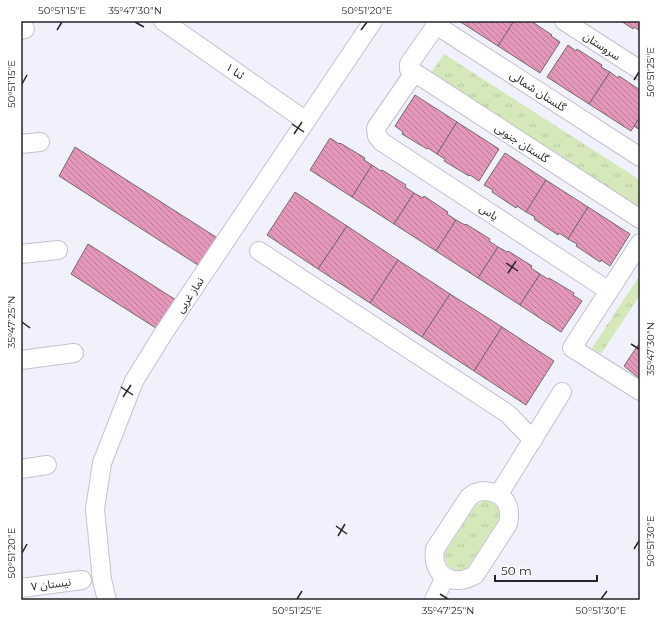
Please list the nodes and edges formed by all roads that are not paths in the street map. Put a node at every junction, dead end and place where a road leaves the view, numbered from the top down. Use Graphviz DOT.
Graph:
graph roads {
  1 [pos="163,21"];
  2 [pos="373,21"];
  3 [pos="564,21"];
  4 [pos="437,23"];
  5 [pos="411,69"];
  6 [pos="640,70"];
  7 [pos="306,121"];
  8 [pos="40,142"];
  9 [pos="21,144"];
  10 [pos="640,157"];
  11 [pos="640,219"];
  12 [pos="640,244"];
  13 [pos="58,250"];
  14 [pos="260,251"];
  15 [pos="21,254"];
  16 [pos="609,291"];
  17 [pos="74,354"];
  18 [pos="21,360"];
  19 [pos="562,392"];
  20 [pos="640,392"];
  21 [pos="533,440"];
  22 [pos="46,465"];
  23 [pos="21,469"];
  24 [pos="499,494"];
  25 [pos="445,577"];
  26 [pos="82,580"];
  27 [pos="21,588"];
  28 [pos="107,600"];
  29 [pos="434,600"];
  1 -- 7 [label="street, ثنا ۱"];
  2 -- 7 [label="street, نماز غربی"];
  3 -- 6 [label="street, سروستان"];
  4 -- 5 [label="street"];
  4 -- 10 [label="street, گلستان شمالی"];
  5 -- 11 [label="street, گلستان جنوبی"];
  5 -- 16 [label="street, یاس"];
  7 -- 28 [label="street, نماز غربی"];
  8 -- 9 [label="street"];
  12 -- 16 [label="street"];
  13 -- 15 [label="street"];
  14 -- 21 [label="street"];
  16 -- 20 [label="street"];
  17 -- 18 [label="street"];
  19 -- 21 [label="street"];
  21 -- 24 [label="street"];
  22 -- 23 [label="street"];
  24 -- 25 [label="street"];
  24 -- 25 [label="street"];
  25 -- 29 [label="street"];
  26 -- 27 [label="street, نیستان ۷"];
}
